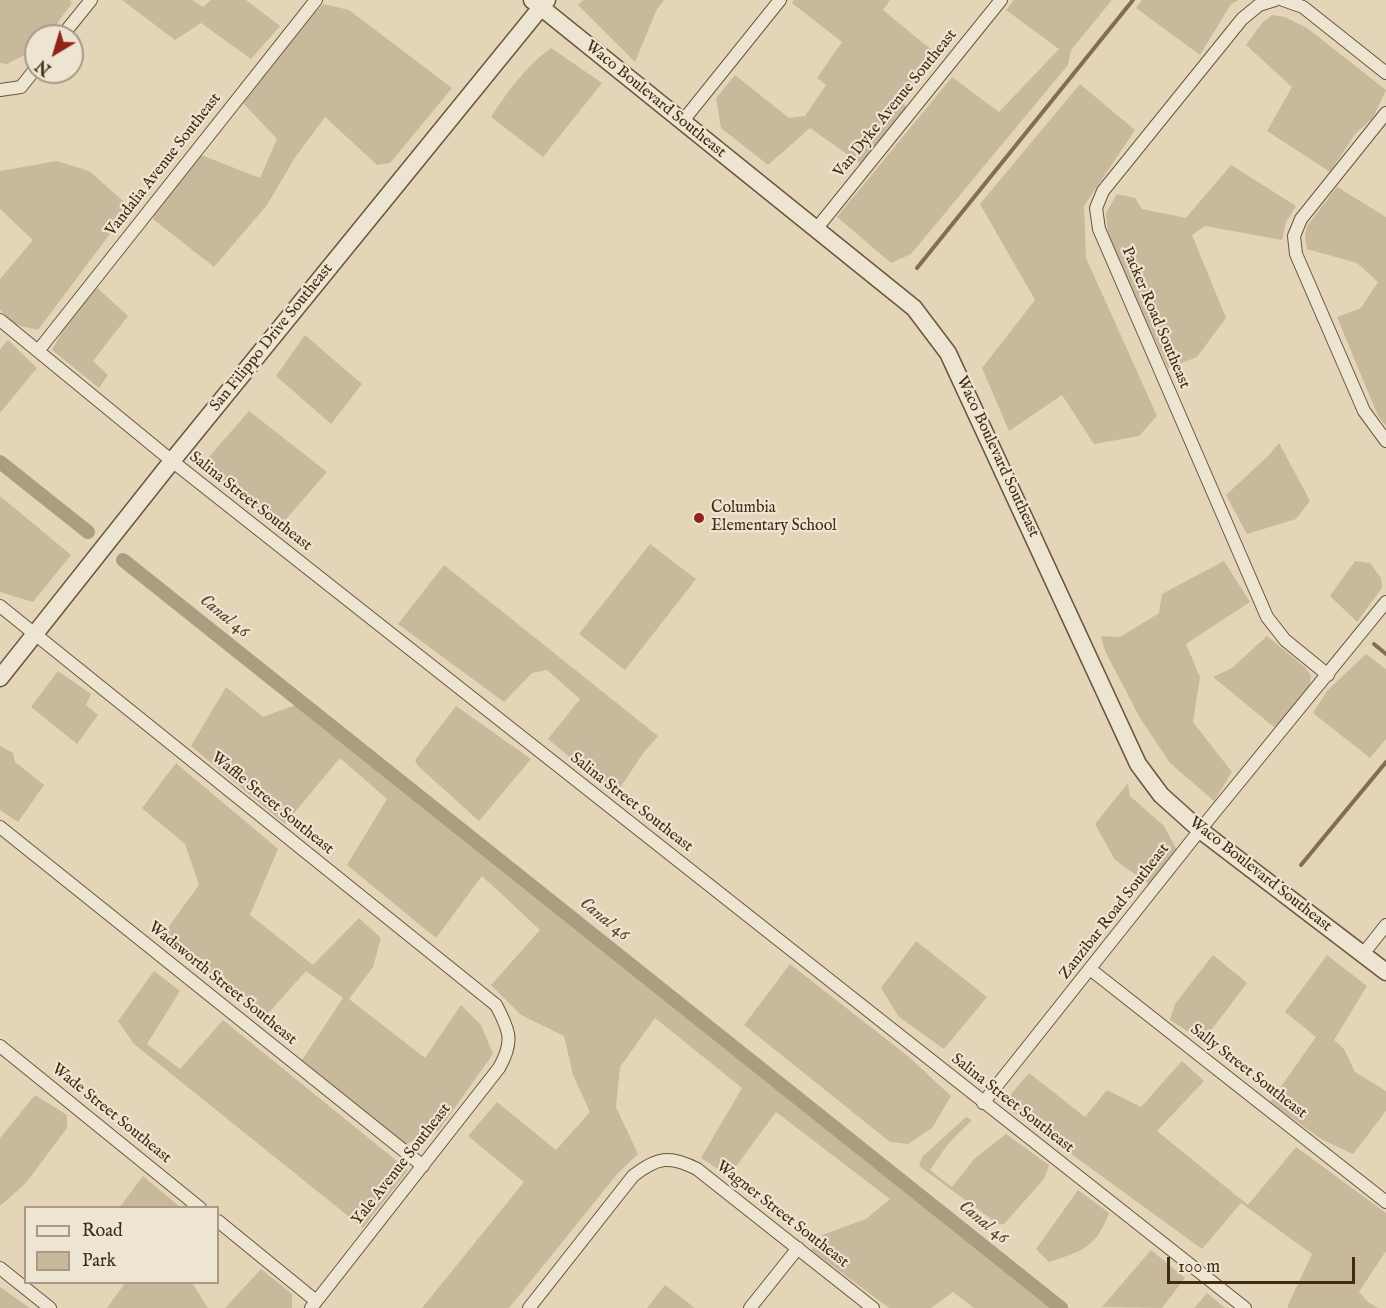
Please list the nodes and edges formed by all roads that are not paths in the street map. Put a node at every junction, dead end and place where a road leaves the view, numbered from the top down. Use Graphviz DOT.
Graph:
graph roads {
  1 [pos="91,0"];
  2 [pos="316,0"];
  3 [pos="780,0"];
  4 [pos="1001,0"];
  5 [pos="1275,0"];
  6 [pos="1283,0"];
  7 [pos="540,2"];
  8 [pos="72,24"];
  9 [pos="1386,73"];
  10 [pos="24,83"];
  11 [pos="0,90"];
  12 [pos="1386,113"];
  13 [pos="682,122"];
  14 [pos="817,228"];
  15 [pos="0,320"];
  16 [pos="38,351"];
  17 [pos="1386,441"];
  18 [pos="172,461"];
  19 [pos="1386,602"];
  20 [pos="0,606"];
  21 [pos="35,634"];
  22 [pos="1328,675"];
  23 [pos="0,678"];
  24 [pos="0,827"];
  25 [pos="1200,830"];
  26 [pos="1386,925"];
  27 [pos="1363,954"];
  28 [pos="1090,969"];
  29 [pos="1386,972"];
  30 [pos="510,1039"];
  31 [pos="0,1046"];
  32 [pos="983,1103"];
  33 [pos="423,1166"];
  34 [pos="1386,1202"];
  35 [pos="198,1206"];
  36 [pos="219,1222"];
  37 [pos="798,1248"];
  38 [pos="0,1268"];
  39 [pos="313,1304"];
  40 [pos="50,1308"];
  41 [pos="529,1308"];
  42 [pos="750,1308"];
  43 [pos="873,1308"];
  44 [pos="1245,1308"];
  1 -- 8 [label="street"];
  2 -- 16 [label="street, Vandalia Avenue Southeast"];
  3 -- 13 [label="street"];
  4 -- 14 [label="street, Van Dyke Avenue Southeast"];
  5 -- 22 [label="street, Packer Road Southeast"];
  6 -- 9 [label="street"];
  7 -- 13 [label="street, Waco Boulevard Southeast"];
  7 -- 18 [label="street, San Filippo Drive Southeast"];
  10 -- 11 [label="street"];
  12 -- 17 [label="street"];
  13 -- 14 [label="street, Waco Boulevard Southeast"];
  14 -- 25 [label="street, Waco Boulevard Southeast"];
  15 -- 16 [label="street, Salina Street Southeast"];
  16 -- 18 [label="street, Salina Street Southeast"];
  18 -- 21 [label="street, San Filippo Drive Southeast"];
  18 -- 32 [label="street, Salina Street Southeast"];
  19 -- 22 [label="street, Zanzibar Road Southeast"];
  20 -- 21 [label="street, Waffle Street Southeast"];
  21 -- 23 [label="street, San Filippo Drive Southeast"];
  21 -- 30 [label="street, Waffle Street Southeast"];
  22 -- 25 [label="street, Zanzibar Road Southeast"];
  24 -- 33 [label="street, Wadsworth Street Southeast"];
  25 -- 27 [label="street, Waco Boulevard Southeast"];
  25 -- 28 [label="street, Zanzibar Road Southeast"];
  26 -- 27 [label="street"];
  27 -- 29 [label="street, Waco Boulevard Southeast"];
  28 -- 32 [label="street, Zanzibar Road Southeast"];
  28 -- 34 [label="street, Sally Street Southeast"];
  30 -- 33 [label="street, Yale Avenue Southeast"];
  31 -- 35 [label="street, Wade Street Southeast"];
  32 -- 44 [label="street, Salina Street Southeast"];
  33 -- 39 [label="street, Yale Avenue Southeast"];
  36 -- 39 [label="street"];
  37 -- 41 [label="street, Wagner Street Southeast"];
  37 -- 42 [label="street"];
  37 -- 43 [label="street, Wagner Street Southeast"];
  38 -- 40 [label="street"];
}
